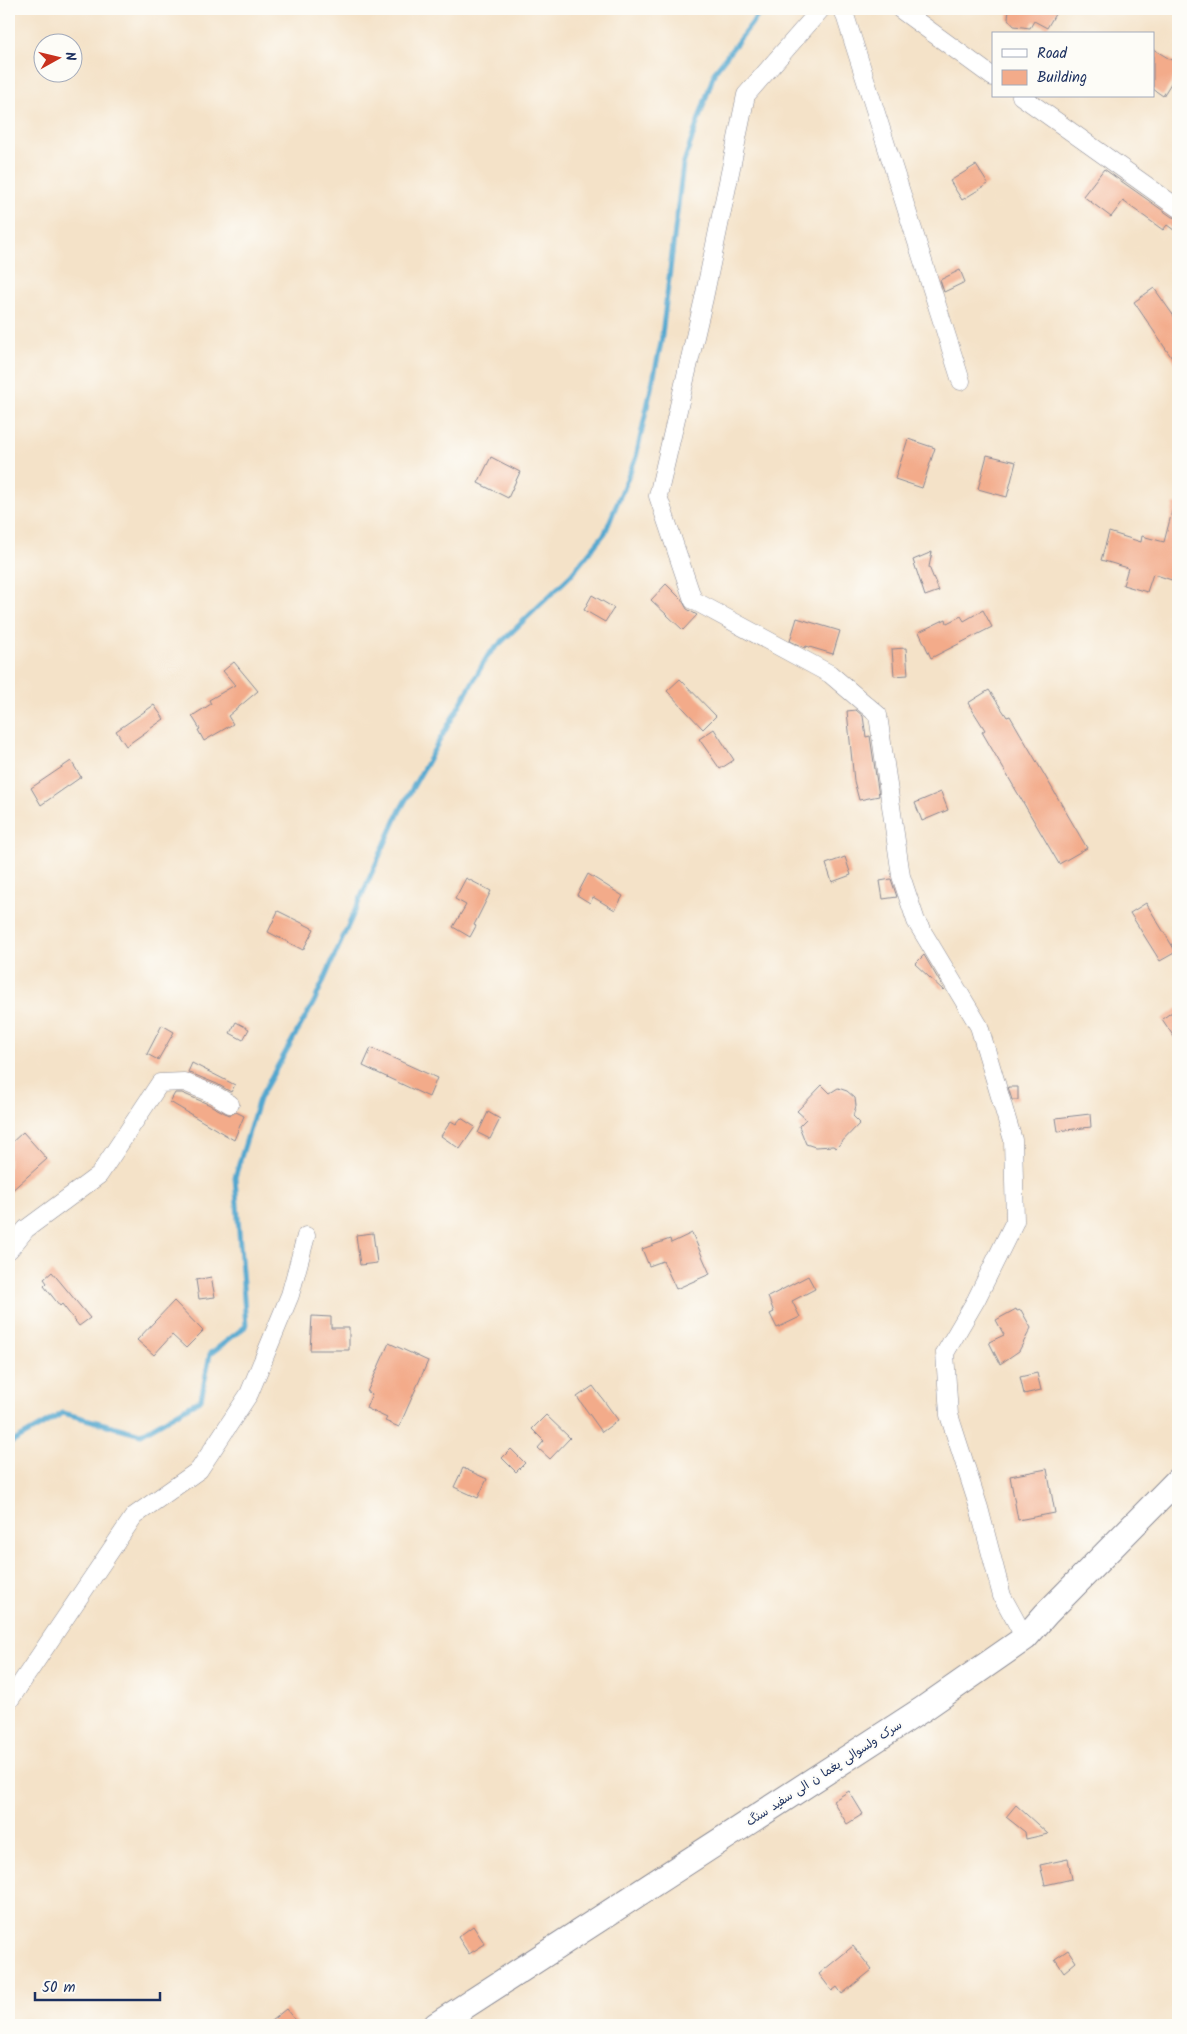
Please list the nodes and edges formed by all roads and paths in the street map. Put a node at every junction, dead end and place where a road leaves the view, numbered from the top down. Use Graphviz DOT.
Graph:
graph roads {
  1 [pos="821,9"];
  2 [pos="843,9"];
  3 [pos="900,9"];
  4 [pos="992,76"];
  5 [pos="1024,98"];
  6 [pos="1178,208"];
  7 [pos="961,382"];
  8 [pos="230,1104"];
  9 [pos="306,1236"];
  10 [pos="9,1250"];
  11 [pos="1178,1480"];
  12 [pos="1025,1638"];
  13 [pos="9,1701"];
  14 [pos="436,2025"];
  1 -- 12 [label="street"];
  2 -- 7 [label="street"];
  3 -- 4 [label="street"];
  5 -- 6 [label="street"];
  8 -- 10 [label="street"];
  9 -- 13 [label="street"];
  11 -- 12 [label="main road, سرک ولسوالی پغما ن الی سفید سنگ"];
  12 -- 14 [label="main road, سرک ولسوالی پغما ن الی سفید سنگ"];
}
